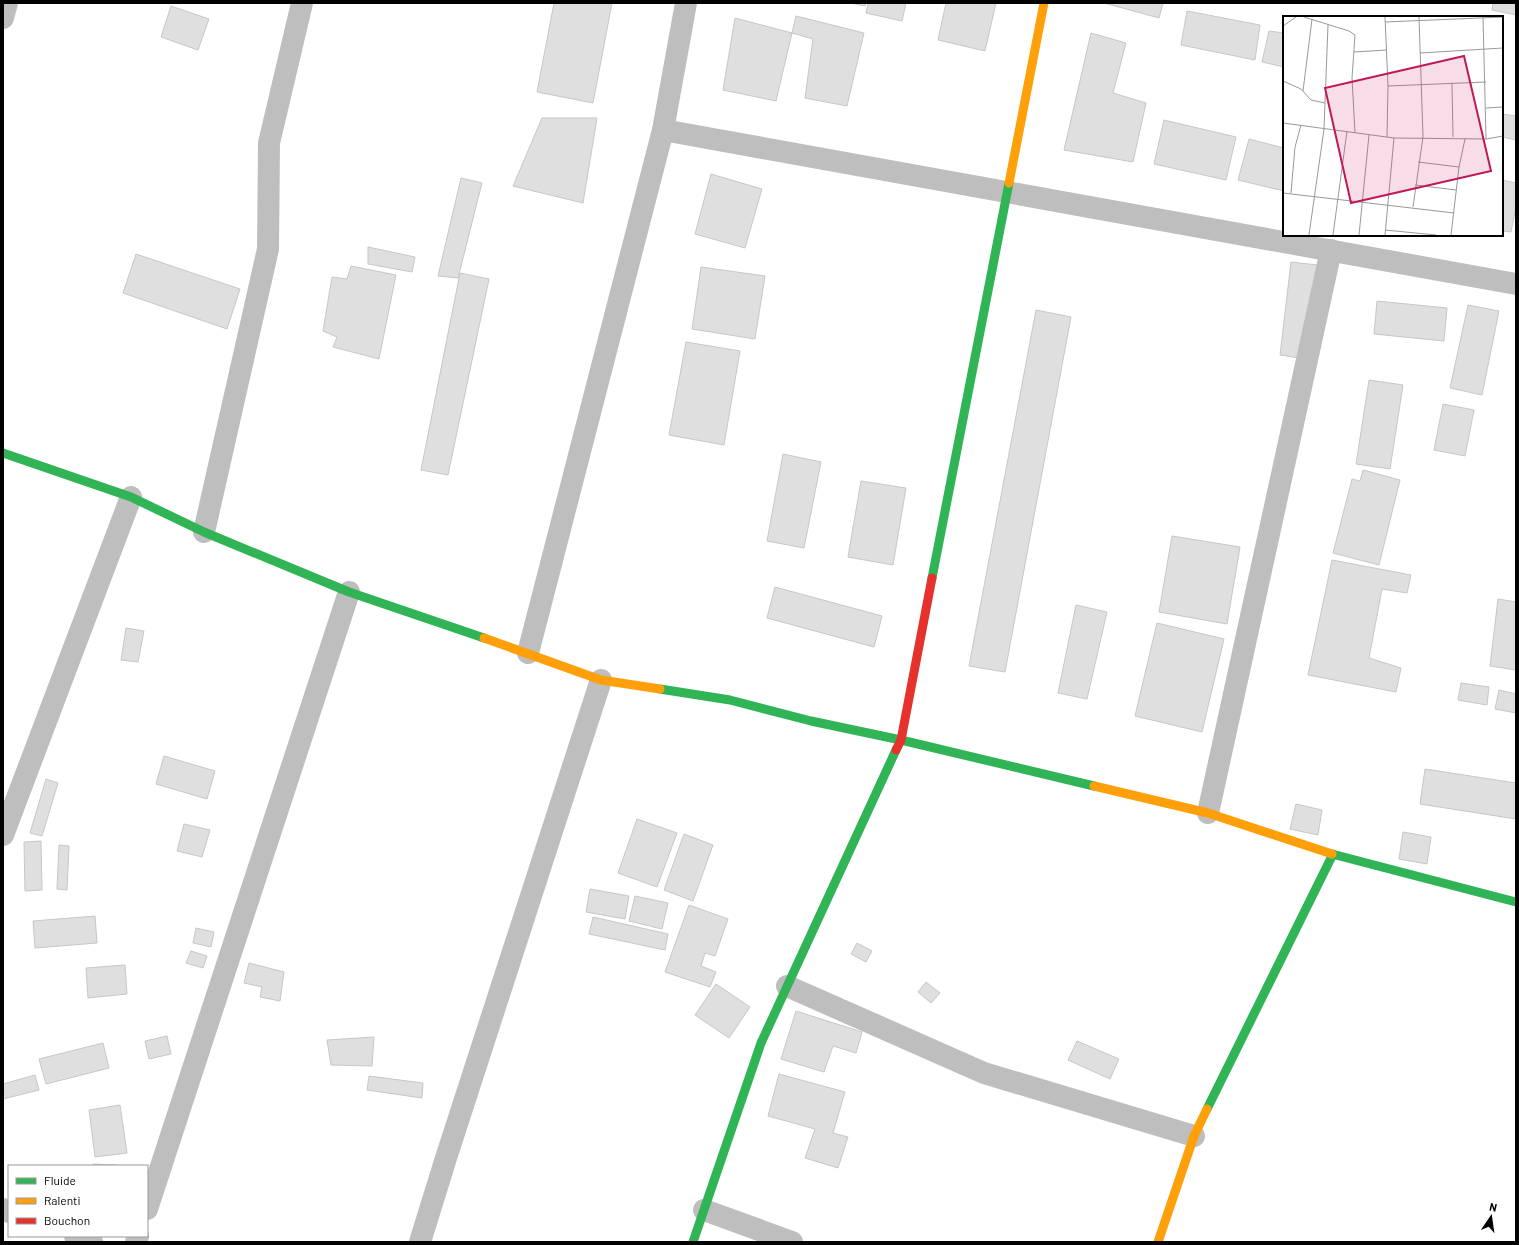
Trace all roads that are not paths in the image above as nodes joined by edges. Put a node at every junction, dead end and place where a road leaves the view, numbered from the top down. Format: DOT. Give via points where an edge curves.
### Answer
graph roads {
  1 [pos="7,3"];
  2 [pos="302,3"];
  3 [pos="686,3"];
  4 [pos="1044,3"];
  5 [pos="3,18"];
  6 [pos="663,130"];
  7 [pos="1007,192"];
  8 [pos="1331,250"];
  9 [pos="1516,284"];
  10 [pos="3,453"];
  11 [pos="131,496"];
  12 [pos="204,532"];
  13 [pos="349,592"];
  14 [pos="528,653"];
  15 [pos="601,680"];
  16 [pos="901,740"];
  17 [pos="1208,813"];
  18 [pos="3,835"];
  19 [pos="1333,854"];
  20 [pos="1516,902"];
  21 [pos="787,986"];
  22 [pos="1194,1136"];
  23 [pos="148,1206"];
  24 [pos="704,1210"];
  25 [pos="78,1237"];
  26 [pos="92,1242"];
  27 [pos="420,1242"];
  28 [pos="693,1242"];
  29 [pos="792,1242"];
  30 [pos="1158,1242"];
  1 -- 5 [label="street"];
  2 -- 12 [label="street" via="269,143 268,249"];
  3 -- 6 [label="street"];
  4 -- 7 [label="street"];
  6 -- 7 [label="street"];
  6 -- 14 [label="street"];
  7 -- 8 [label="street"];
  7 -- 16 [label="street"];
  8 -- 9 [label="street"];
  8 -- 17 [label="street"];
  10 -- 11 [label="street"];
  11 -- 12 [label="street"];
  11 -- 18 [label="street"];
  12 -- 13 [label="street"];
  13 -- 14 [label="street"];
  13 -- 23 [label="street"];
  14 -- 15 [label="street"];
  15 -- 16 [label="street" via="730,700 810,721"];
  15 -- 27 [label="street"];
  16 -- 17 [label="street"];
  16 -- 21 [label="street"];
  17 -- 19 [label="street"];
  19 -- 20 [label="street"];
  19 -- 22 [label="street"];
  21 -- 22 [label="street" via="984,1073"];
  21 -- 24 [label="street" via="761,1043"];
  22 -- 30 [label="street"];
  24 -- 28 [label="street"];
  24 -- 29 [label="street"];
  25 -- 26 [label="street"];
}
